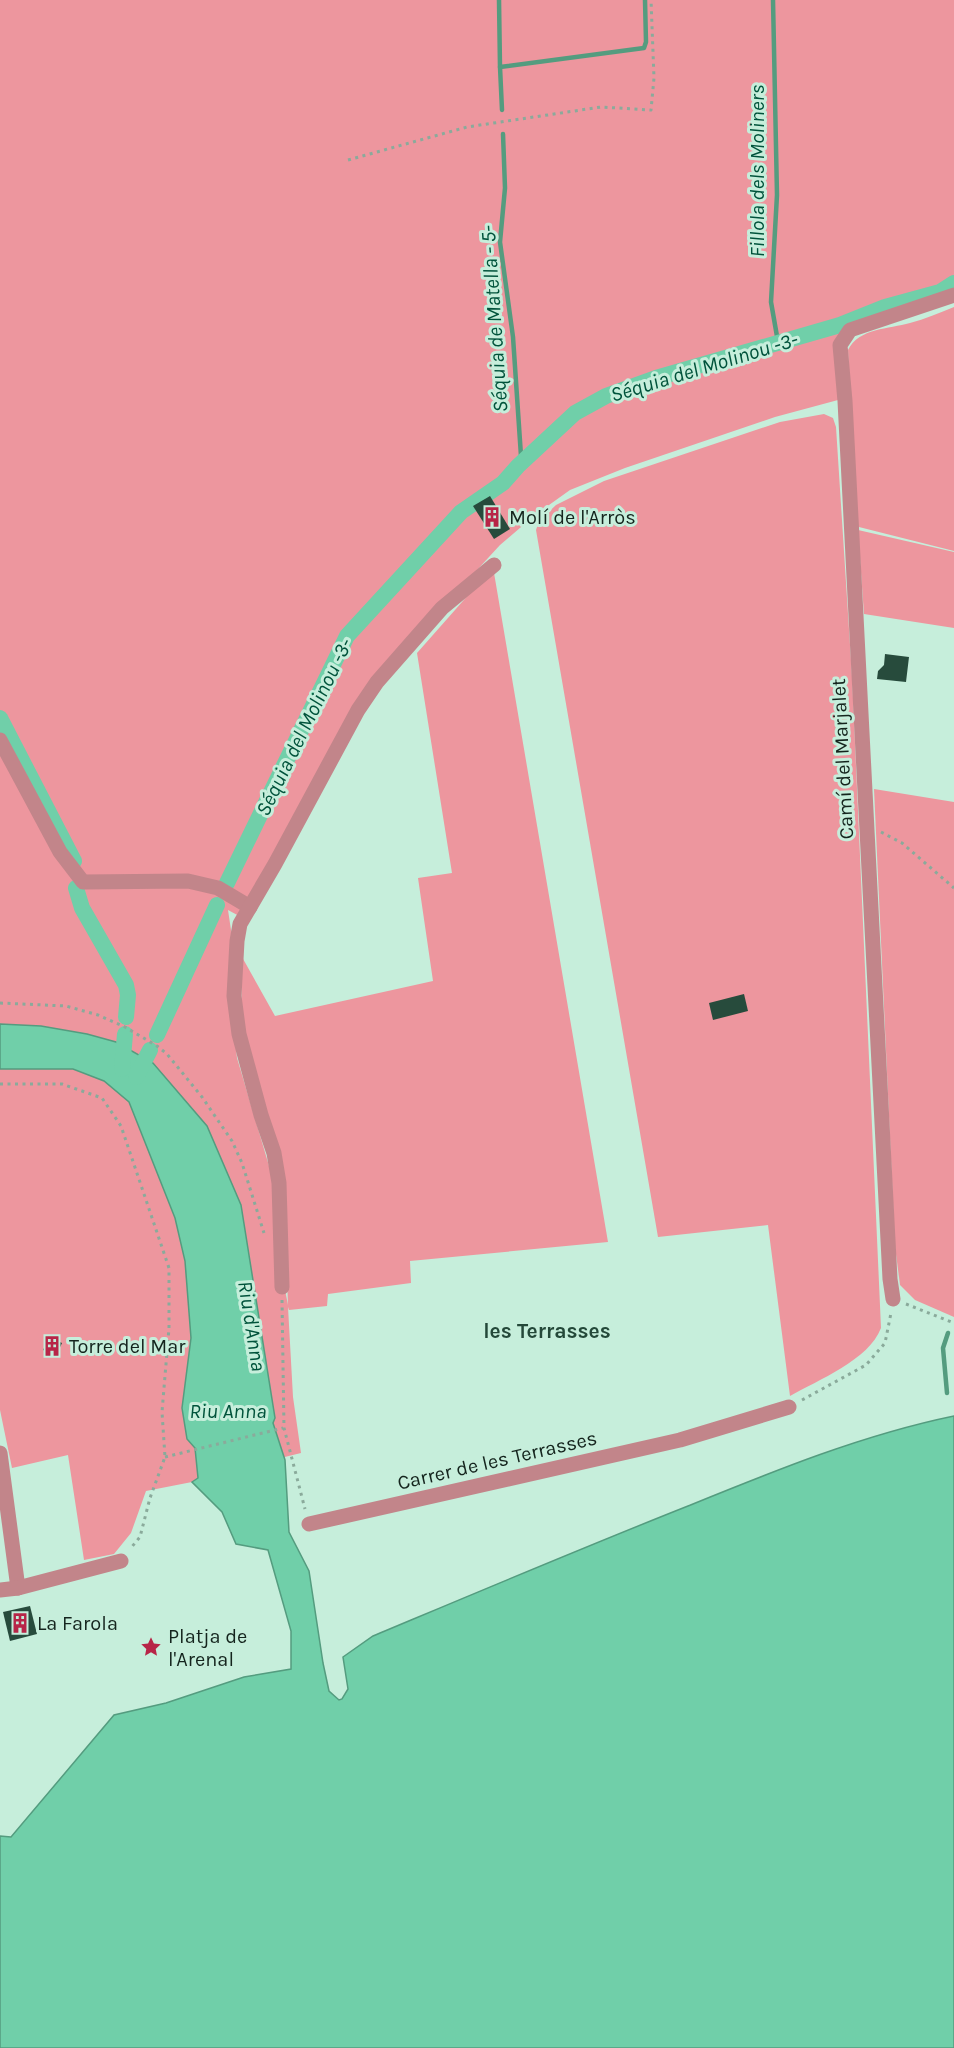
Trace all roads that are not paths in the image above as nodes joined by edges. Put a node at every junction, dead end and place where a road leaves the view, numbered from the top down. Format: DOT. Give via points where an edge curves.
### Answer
graph roads {
  1 [pos="954,295"];
  2 [pos="494,566"];
  3 [pos="0,740"];
  4 [pos="250,907"];
  5 [pos="282,1287"];
  6 [pos="893,1299"];
  7 [pos="789,1407"];
  8 [pos="0,1453"];
  9 [pos="309,1524"];
  10 [pos="121,1561"];
  11 [pos="18,1587"];
  12 [pos="0,1590"];
  1 -- 6 [label="street, Camí del Marjalet" via="850,330 840,345"];
  2 -- 4 [label="street" via="442,608 377,682"];
  3 -- 4 [label="street" via="60,852 83,882 188,881 218,888"];
  4 -- 5 [label="street" via="240,924 234,996 239,1034 274,1153 279,1184"];
  7 -- 9 [label="street, Carrer de les Terrasses" via="680,1440"];
  8 -- 11 [label="street"];
  10 -- 11 [label="street"];
  11 -- 12 [label="street"];
}
